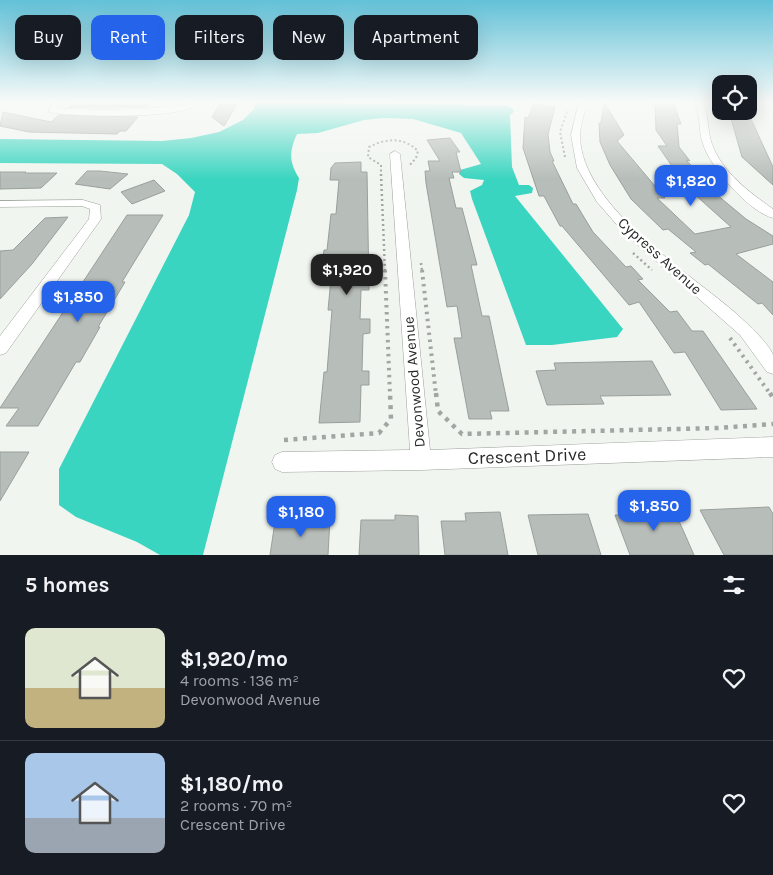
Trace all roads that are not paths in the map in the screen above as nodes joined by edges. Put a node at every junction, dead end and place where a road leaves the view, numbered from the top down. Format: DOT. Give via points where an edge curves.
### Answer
graph roads {
  1 [pos="574,128"];
  2 [pos="706,128"];
  3 [pos="395,154"];
  4 [pos="0,204"];
  5 [pos="773,214"];
  6 [pos="0,348"];
  7 [pos="773,368"];
  8 [pos="773,447"];
  9 [pos="421,460"];
  10 [pos="282,462"];
  1 -- 7 [label="street, Cypress Avenue" via="577,155 591,185 628,230 745,331"];
  2 -- 5 [label="street" via="707,141 724,172"];
  3 -- 9 [label="street, Devonwood Avenue"];
  4 -- 6 [label="street" via="83,203 96,207 95,218"];
  8 -- 9 [label="street, Crescent Drive"];
  9 -- 10 [label="street, Crescent Drive"];
}
